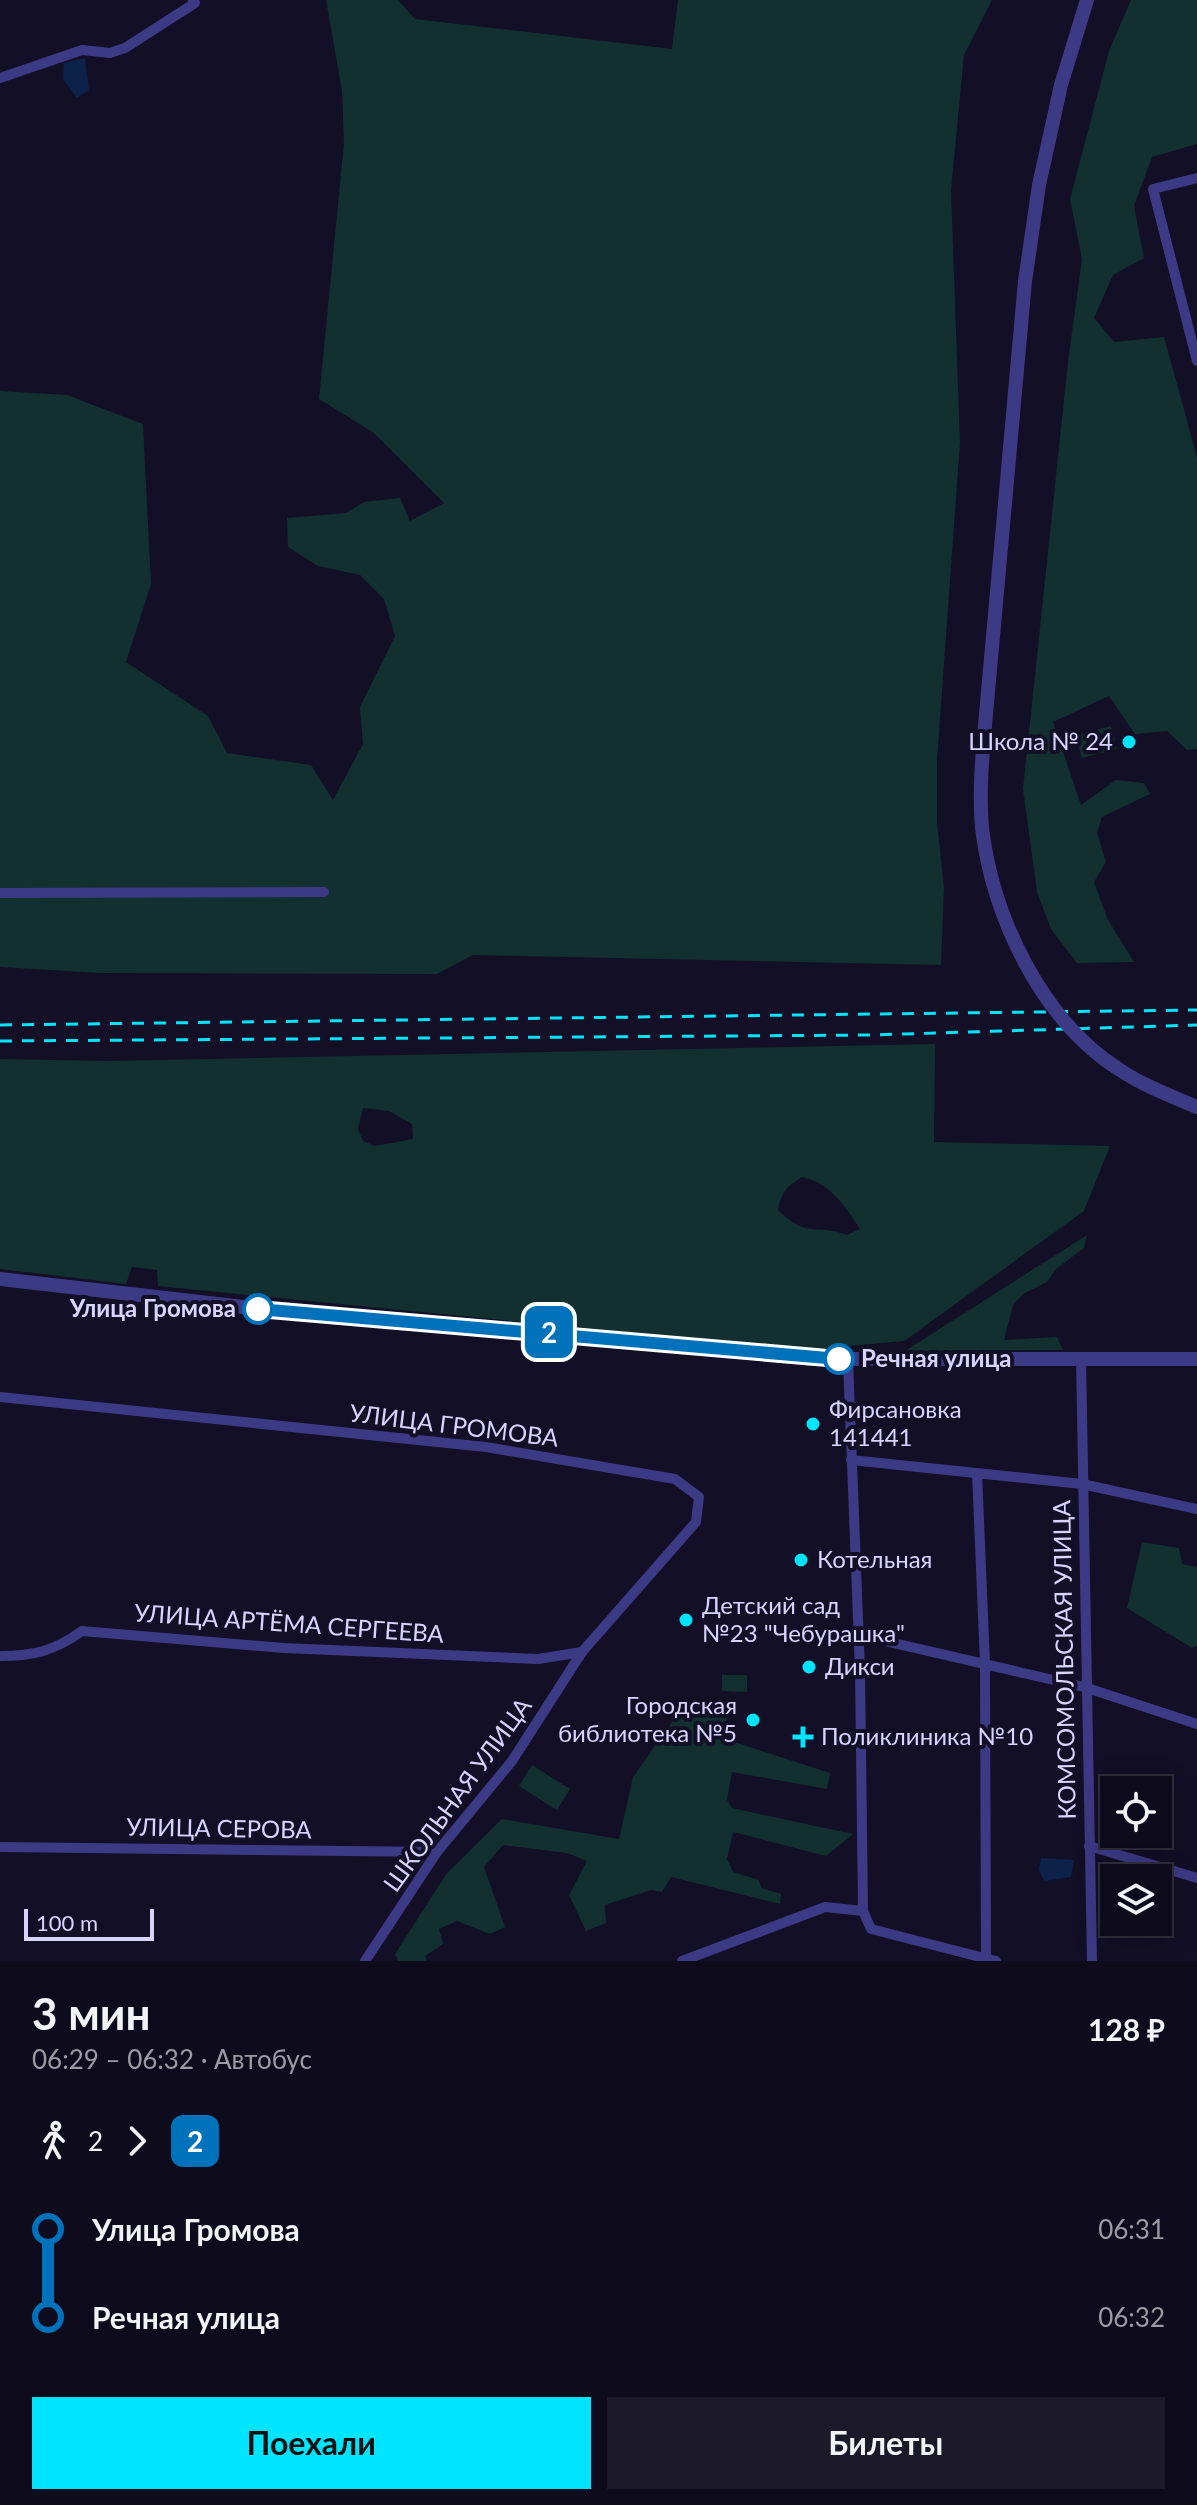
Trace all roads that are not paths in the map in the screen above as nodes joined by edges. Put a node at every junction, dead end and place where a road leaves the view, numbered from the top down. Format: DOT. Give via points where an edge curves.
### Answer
graph roads {
  1 [pos="193,0"];
  2 [pos="1087,0"];
  3 [pos="0,78"];
  4 [pos="1197,178"];
  5 [pos="1197,361"];
  6 [pos="324,892"];
  7 [pos="0,893"];
  8 [pos="1197,1107"];
  9 [pos="0,1279"];
  10 [pos="1081,1358"];
  11 [pos="1197,1359"];
  12 [pos="848,1360"];
  13 [pos="0,1397"];
  14 [pos="851,1460"];
  15 [pos="977,1473"];
  16 [pos="1082,1484"];
  17 [pos="1197,1509"];
  18 [pos="859,1635"];
  19 [pos="582,1652"];
  20 [pos="0,1656"];
  21 [pos="985,1664"];
  22 [pos="1084,1687"];
  23 [pos="1197,1724"];
  24 [pos="1089,1846"];
  25 [pos="0,1847"];
  26 [pos="437,1852"];
  27 [pos="1197,1878"];
  28 [pos="863,1911"];
  29 [pos="991,1960"];
  30 [pos="365,1961"];
  31 [pos="682,1961"];
  32 [pos="1092,1961"];
  1 -- 3 [label="street" via="125,48 110,53 82,50"];
  2 -- 8 [label="street, bridge" via="1061,85 1027,267 981,785 989,869 1027,964 1085,1044 1119,1070"];
  4 -- 5 [label="street" via="1153,189"];
  6 -- 7 [label="street"];
  9 -- 12 [label="street" via="252,1308"];
  10 -- 11 [label="street"];
  10 -- 12 [label="street"];
  10 -- 16 [label="street, КОМСОМОЛЬСКАЯ УЛИЦА"];
  12 -- 14 [label="street"];
  13 -- 19 [label="street, УЛИЦА ГРОМОВА" via="486,1447 675,1479 699,1497 696,1522"];
  14 -- 15 [label="street"];
  14 -- 18 [label="street"];
  15 -- 16 [label="street"];
  15 -- 21 [label="street"];
  16 -- 17 [label="street"];
  16 -- 22 [label="street, КОМСОМОЛЬСКАЯ УЛИЦА"];
  18 -- 21 [label="street"];
  18 -- 28 [label="street"];
  19 -- 20 [label="street, УЛИЦА АРТЁМА СЕРГЕЕВА" via="538,1659 284,1648 82,1631 37,1656"];
  19 -- 26 [label="street, ШКОЛЬНАЯ УЛИЦА" via="512,1761"];
  21 -- 22 [label="street"];
  21 -- 29 [label="street"];
  22 -- 23 [label="street"];
  22 -- 24 [label="street, КОМСОМОЛЬСКАЯ УЛИЦА"];
  24 -- 27 [label="street"];
  24 -- 32 [label="street, КОМСОМОЛЬСКАЯ УЛИЦА"];
  25 -- 26 [label="street, УЛИЦА СЕРОВА"];
  26 -- 30 [label="street, ШКОЛЬНАЯ УЛИЦА"];
  28 -- 29 [label="street" via="871,1929"];
  28 -- 31 [label="street" via="825,1907"];
}
